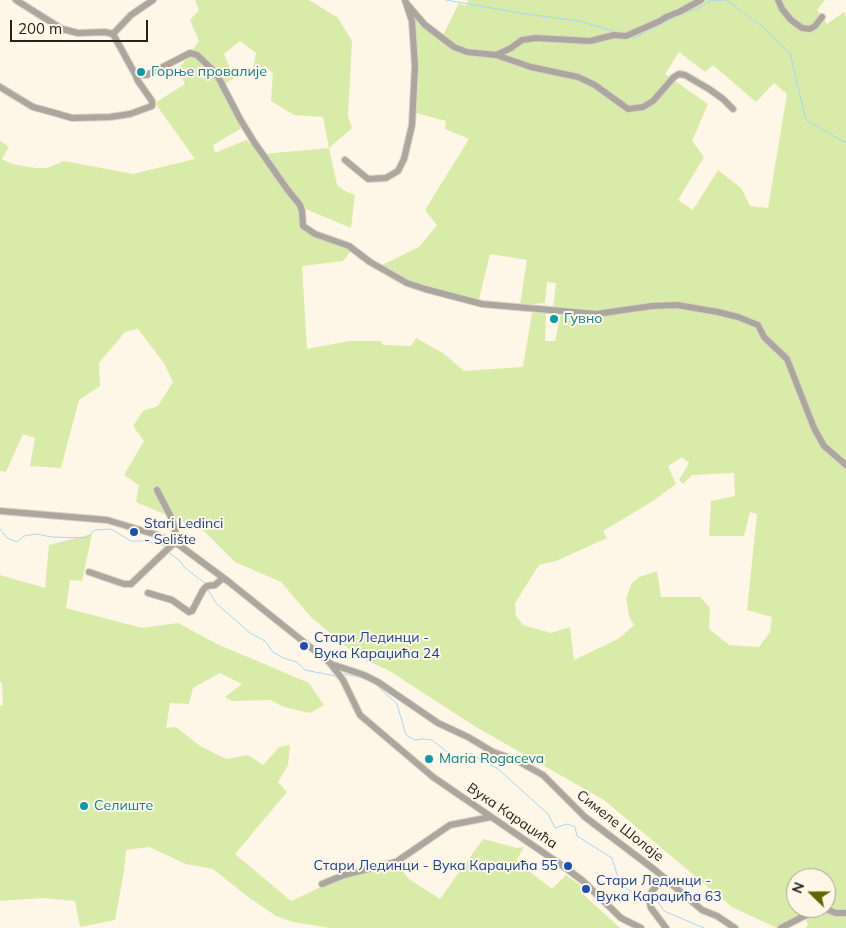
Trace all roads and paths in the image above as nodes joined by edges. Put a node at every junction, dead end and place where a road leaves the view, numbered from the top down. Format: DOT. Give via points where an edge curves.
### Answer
graph roads {
  1 [pos="16,0"];
  2 [pos="153,0"];
  3 [pos="701,0"];
  4 [pos="778,0"];
  5 [pos="406,2"];
  6 [pos="822,17"];
  7 [pos="113,34"];
  8 [pos="496,55"];
  9 [pos="135,74"];
  10 [pos="0,87"];
  11 [pos="733,109"];
  12 [pos="345,160"];
  13 [pos="846,465"];
  14 [pos="157,490"];
  15 [pos="0,511"];
  16 [pos="177,544"];
  17 [pos="89,572"];
  18 [pos="223,578"];
  19 [pos="148,593"];
  20 [pos="330,663"];
  21 [pos="491,817"];
  22 [pos="665,878"];
  23 [pos="322,884"];
  24 [pos="846,913"];
  25 [pos="641,928"];
  26 [pos="666,928"];
  27 [pos="736,928"];
  28 [pos="781,928"];
  1 -- 7 [label="street" via="62,29"];
  2 -- 7 [label="street" via="131,15"];
  3 -- 8 [label="street" via="626,36 581,41 560,38 522,40"];
  4 -- 6 [label="street" via="791,20 802,28 810,29"];
  5 -- 8 [label="street" via="425,25 454,47"];
  5 -- 12 [label="street" via="412,20 415,66 412,125 404,159 398,171 386,178 368,179"];
  7 -- 9 [label="street"];
  8 -- 11 [label="street" via="531,67 578,77 628,109 643,107 653,101 674,77 685,74"];
  9 -- 10 [label="street" via="152,106 110,117 72,118 55,114 33,107"];
  9 -- 13 [label="street" via="147,75 190,53 197,56 216,73 249,134 300,205 303,226 315,234 349,246 394,276 424,289 482,304 596,314 677,306 718,312 758,325 764,337 787,359 824,446"];
  14 -- 16 [label="street" via="172,519"];
  15 -- 16 [label="street, Вука Караџића" via="107,520"];
  16 -- 17 [label="street" via="131,584"];
  16 -- 18 [label="street, Вука Караџића"];
  18 -- 19 [label="street" via="202,590 189,612 172,600"];
  18 -- 20 [label="street, Вука Караџића"];
  20 -- 21 [label="street, Вука Караџића" via="343,680 360,716 433,777"];
  20 -- 22 [label="street, Симеле Шолаје" via="378,682 438,723 543,775 585,817"];
  21 -- 23 [label="street" via="450,825 396,862"];
  21 -- 25 [label="street, Вука Караџића" via="584,881 621,918"];
  22 -- 26 [label="street" via="650,897 651,908"];
  22 -- 27 [label="street, Симеле Шолаје" via="702,910"];
  24 -- 28 [label="street" via="823,908"];
}
